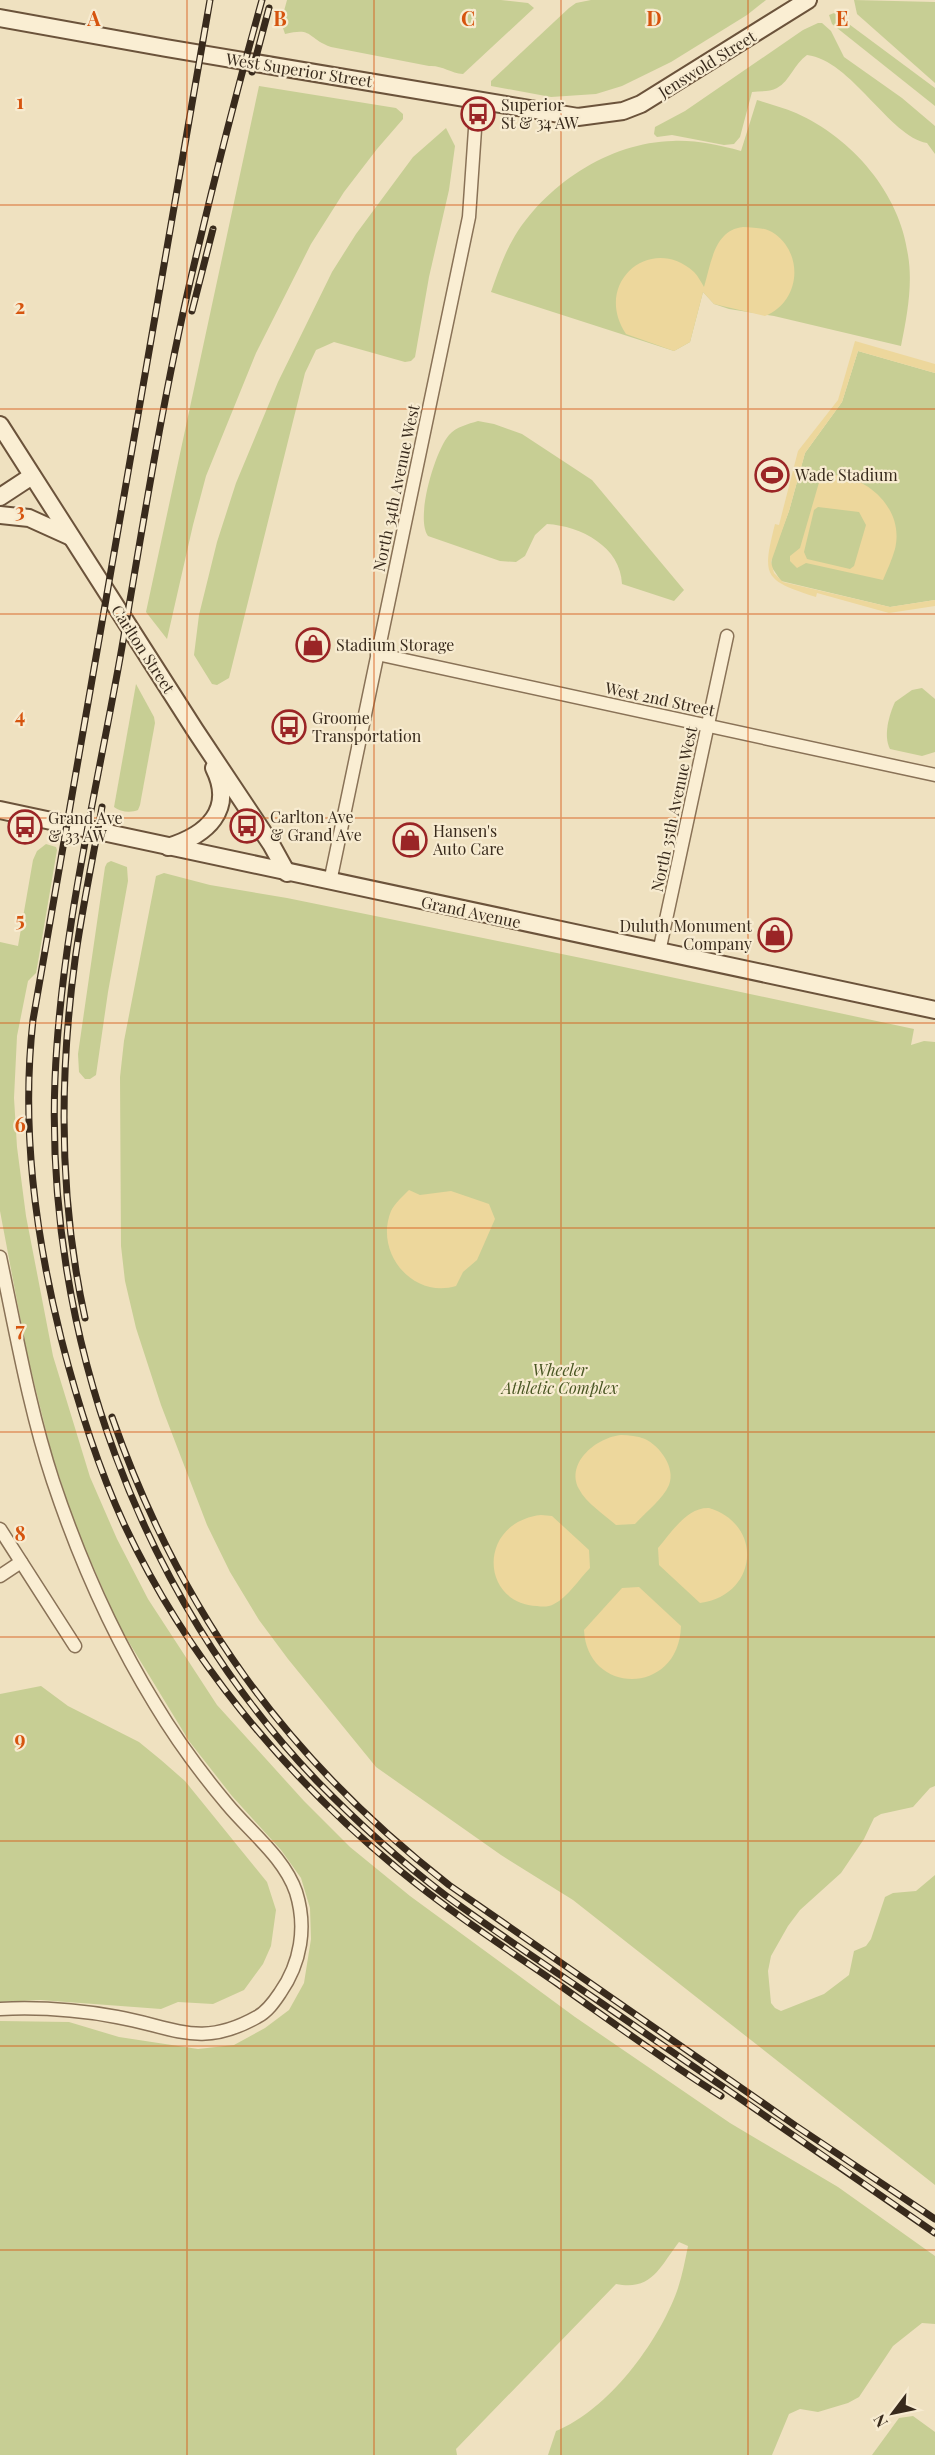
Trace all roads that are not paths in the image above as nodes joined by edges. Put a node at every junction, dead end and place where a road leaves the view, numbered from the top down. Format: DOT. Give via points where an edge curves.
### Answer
graph roads {
  1 [pos="808,0"];
  2 [pos="0,18"];
  3 [pos="477,100"];
  4 [pos="600,116"];
  5 [pos="0,424"];
  6 [pos="32,476"];
  7 [pos="0,497"];
  8 [pos="0,515"];
  9 [pos="71,537"];
  10 [pos="727,636"];
  11 [pos="377,654"];
  12 [pos="709,726"];
  13 [pos="195,730"];
  14 [pos="935,775"];
  15 [pos="4,811"];
  16 [pos="168,847"];
  17 [pos="287,873"];
  18 [pos="330,882"];
  19 [pos="659,952"];
  20 [pos="935,1010"];
  21 [pos="0,1257"];
  22 [pos="0,1529"];
  23 [pos="21,1562"];
  24 [pos="0,1576"];
  25 [pos="75,1646"];
  26 [pos="0,2009"];
  1 -- 4 [label="street, Jenswold Street" via="641,104"];
  2 -- 3 [label="street, West Superior Street"];
  3 -- 4 [label="street, West Superior Street" via="578,117"];
  3 -- 11 [label="street, North 34th Avenue West" via="470,217"];
  5 -- 6 [label="street, Carlton Street"];
  6 -- 7 [label="street"];
  6 -- 9 [label="street, Carlton Street"];
  8 -- 9 [label="street" via="29,518"];
  9 -- 13 [label="street, Carlton Street"];
  10 -- 12 [label="street, North 35th Avenue West"];
  11 -- 12 [label="street, West 2nd Street"];
  11 -- 18 [label="street, North 34th Avenue West"];
  12 -- 14 [label="street, West 2nd Street"];
  12 -- 19 [label="street, North 35th Avenue West"];
  13 -- 16 [label="street" via="219,779 218,810 213,822 202,832"];
  13 -- 17 [label="street, Carlton Street"];
  15 -- 16 [label="street, Grand Avenue"];
  16 -- 17 [label="street, Grand Avenue"];
  17 -- 18 [label="street, Grand Avenue"];
  18 -- 19 [label="street, Grand Avenue"];
  19 -- 20 [label="street, Grand Avenue"];
  21 -- 26 [label="street" via="52,1480 109,1621 128,1660 197,1765 282,1865 296,1892 301,1923 298,1955 283,1988 261,2015 227,2030 189,2035 92,2013"];
  22 -- 23 [label="street"];
  23 -- 24 [label="street"];
  23 -- 25 [label="street"];
}
